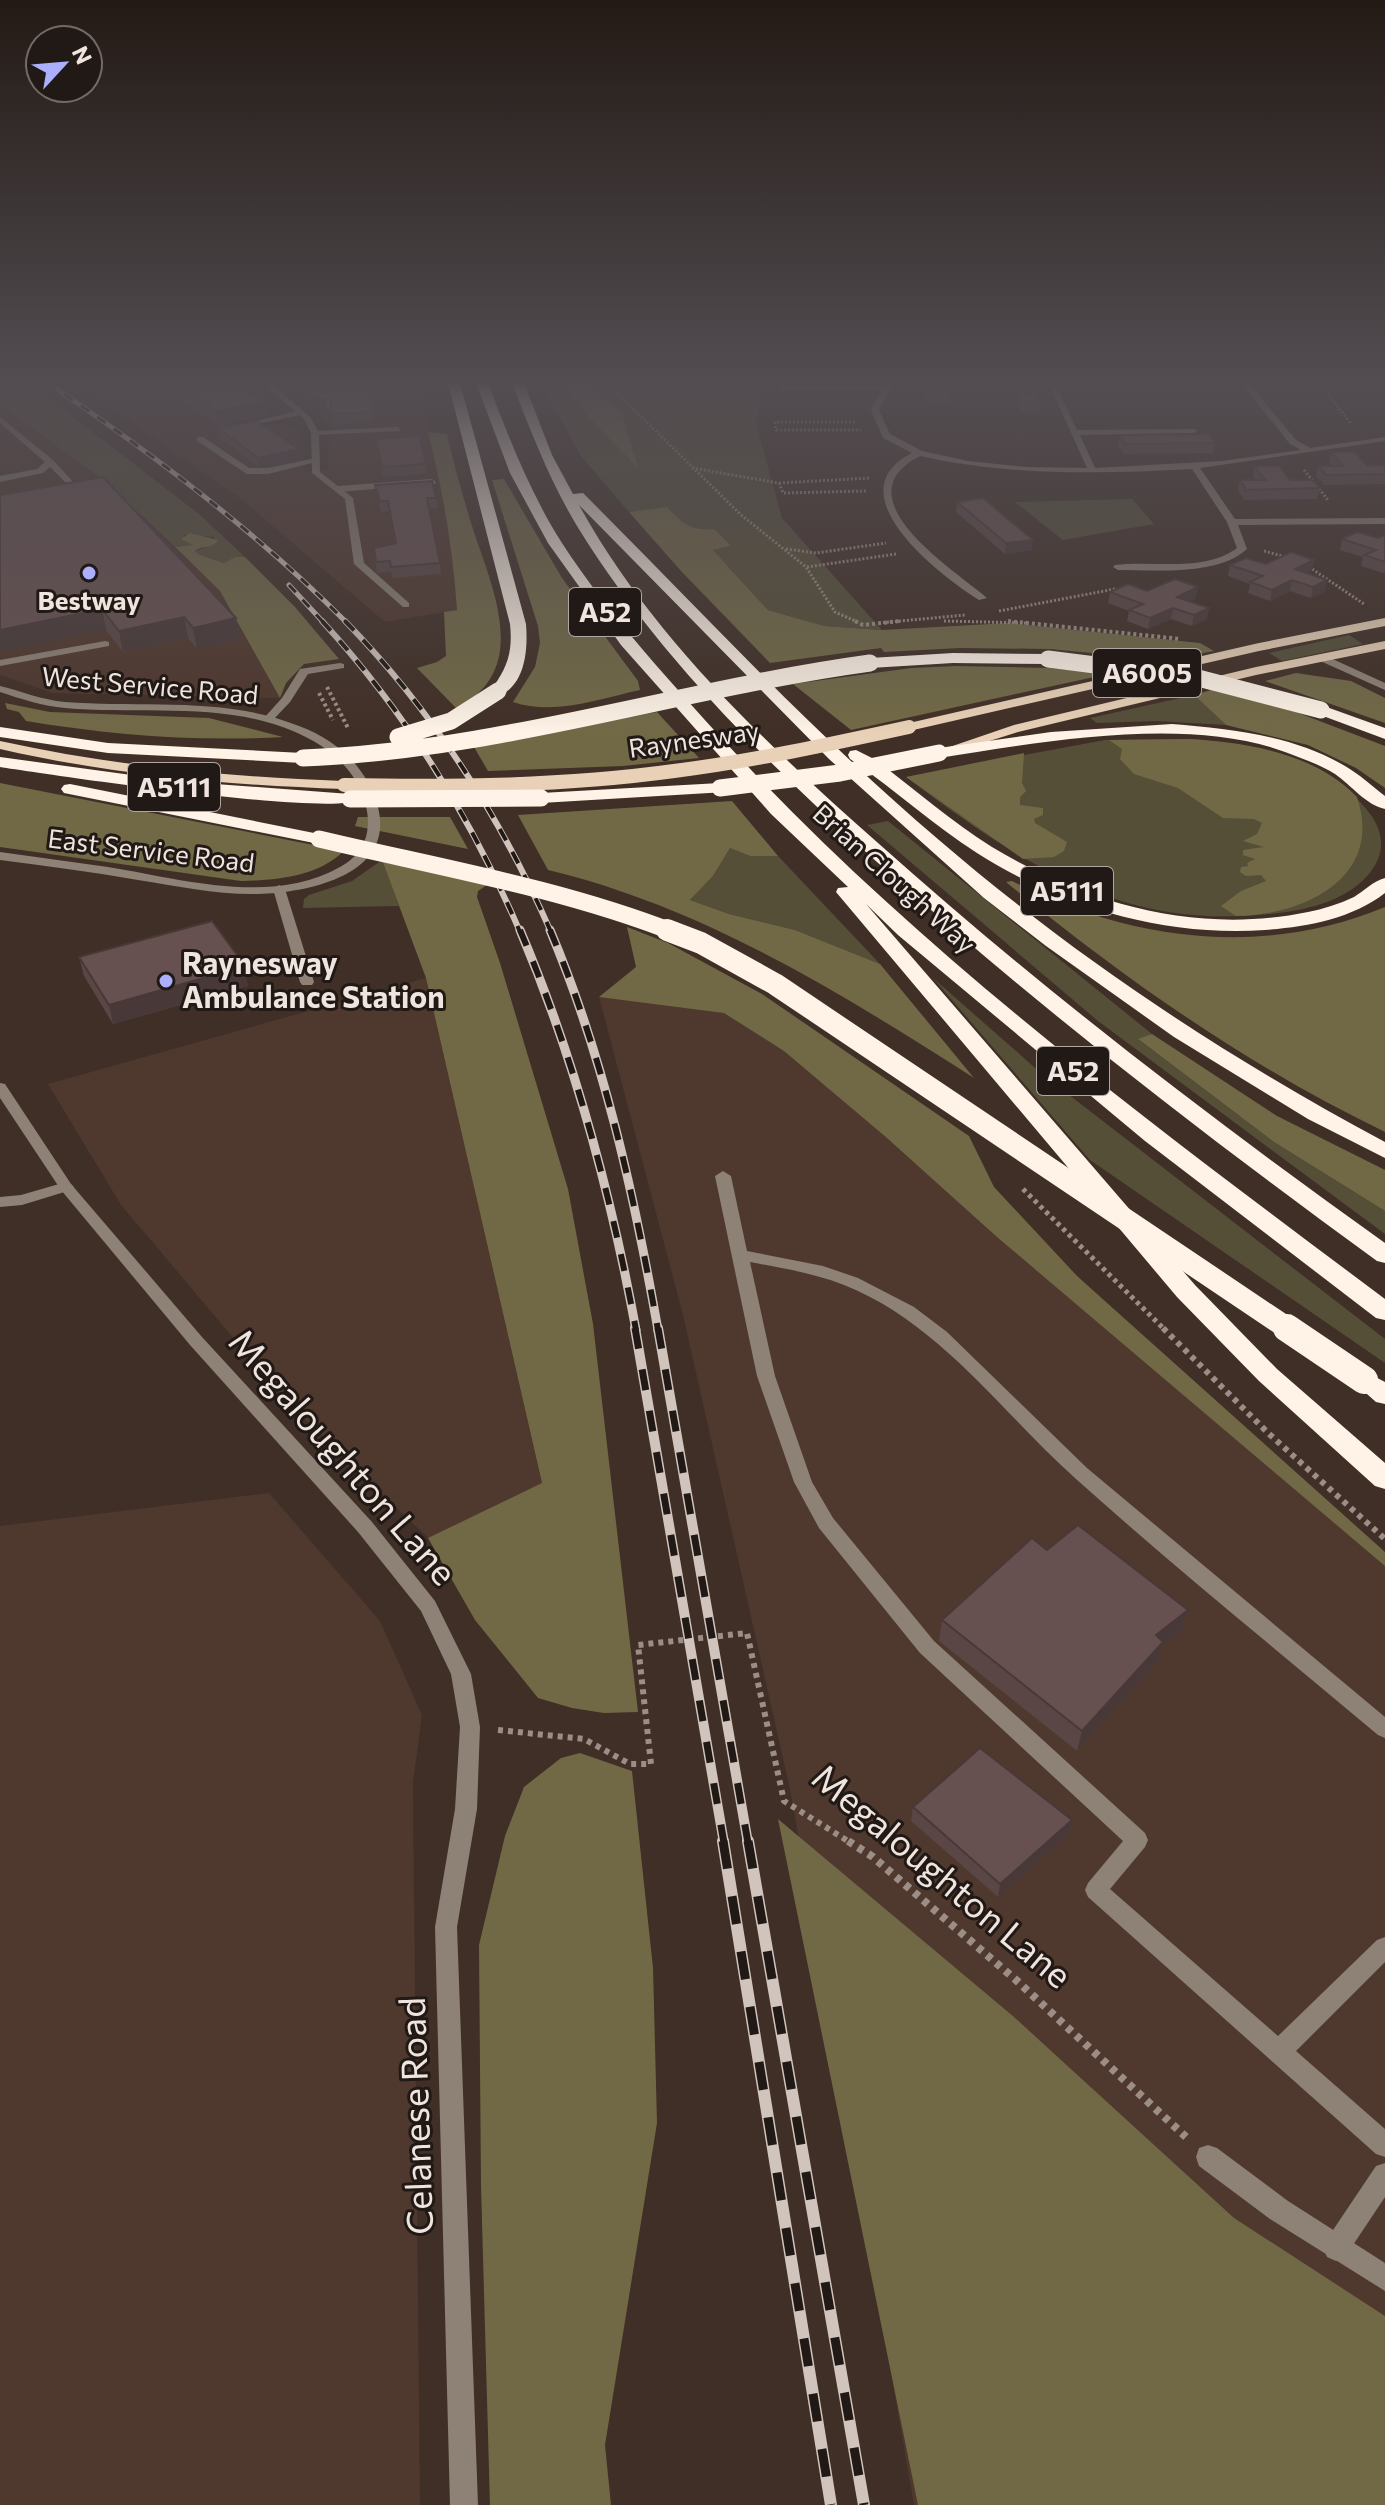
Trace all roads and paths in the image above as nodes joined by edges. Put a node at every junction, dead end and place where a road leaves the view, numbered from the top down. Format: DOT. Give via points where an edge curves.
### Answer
graph roads {
  1 [pos="350,500"];
  2 [pos="483,500"];
  3 [pos="531,500"];
  4 [pos="570,500"];
  5 [pos="581,500"];
  6 [pos="725,500"];
  7 [pos="889,500"];
  8 [pos="1217,500"];
  9 [pos="1327,500"];
  10 [pos="1344,521"];
  11 [pos="1385,521"];
  12 [pos="1232,522"];
  13 [pos="911,539"];
  14 [pos="1243,545"];
  15 [pos="784,548"];
  16 [pos="921,550"];
  17 [pos="806,567"];
  18 [pos="1118,567"];
  19 [pos="1126,587"];
  20 [pos="982,598"];
  21 [pos="406,605"];
  22 [pos="1366,605"];
  23 [pos="997,611"];
  24 [pos="967,615"];
  25 [pos="923,621"];
  26 [pos="1385,622"];
  27 [pos="1112,631"];
  28 [pos="105,644"];
  29 [pos="1385,645"];
  30 [pos="1322,658"];
  31 [pos="0,663"];
  32 [pos="340,666"];
  33 [pos="322,676"];
  34 [pos="1385,687"];
  35 [pos="0,689"];
  36 [pos="319,691"];
  37 [pos="790,712"];
  38 [pos="269,718"];
  39 [pos="0,732"];
  40 [pos="350,733"];
  41 [pos="308,734"];
  42 [pos="1385,734"];
  43 [pos="0,745"];
  44 [pos="939,753"];
  45 [pos="296,755"];
  46 [pos="0,762"];
  47 [pos="0,772"];
  48 [pos="353,791"];
  49 [pos="1385,804"];
  50 [pos="777,810"];
  51 [pos="0,856"];
  52 [pos="1385,884"];
  53 [pos="279,889"];
  54 [pos="307,982"];
  55 [pos="0,1087"];
  56 [pos="1385,1151"];
  57 [pos="723,1176"];
  58 [pos="1013,1179"];
  59 [pos="66,1187"];
  60 [pos="0,1202"];
  61 [pos="741,1255"];
  62 [pos="1385,1255"];
  63 [pos="1385,1312"];
  64 [pos="1374,1387"];
  65 [pos="1385,1479"];
  66 [pos="1385,1539"];
  67 [pos="470,1727"];
  68 [pos="1385,1729"];
  69 [pos="1385,1947"];
  70 [pos="1279,2051"];
  71 [pos="1385,2145"];
  72 [pos="1208,2157"];
  73 [pos="1385,2175"];
  74 [pos="1336,2248"];
  75 [pos="1385,2278"];
  76 [pos="464,2505"];
  1 -- 21 [label="street" via="359,564"];
  2 -- 45 [label="highway, bridge" via="518,624 518,660 512,675 469,713 437,728"];
  3 -- 50 [label="highway, Brian Clough Way / A52" via="626,642"];
  4 -- 62 [label="highway, Brian Clough Way / A52" via="680,656 850,828 1110,1051"];
  5 -- 37 [label="highway"];
  6 -- 15 [label="path"];
  7 -- 13 [label="street"];
  8 -- 12 [label="street"];
  9 -- 10 [label="path"];
  10 -- 11 [label="street"];
  10 -- 12 [label="street"];
  12 -- 14 [label="street"];
  13 -- 15 [label="path" via="816,553"];
  13 -- 16 [label="street"];
  14 -- 18 [label="street" via="1239,554 1222,560"];
  14 -- 22 [label="path" via="1301,562"];
  15 -- 17 [label="path"];
  16 -- 17 [label="path"];
  16 -- 20 [label="street"];
  17 -- 25 [label="path" via="835,612 863,625"];
  19 -- 23 [label="path"];
  24 -- 25 [label="path"];
  25 -- 27 [label="path" via="1004,621"];
  26 -- 48 [label="main road, Raynesway / A6005, bridge" via="717,766 607,778"];
  28 -- 31 [label="street"];
  29 -- 30 [label="main road, Raynesway / A6005"];
  30 -- 34 [label="street"];
  30 -- 44 [label="main road, Raynesway / A6005" via="1014,729"];
  32 -- 38 [label="street" via="304,671"];
  33 -- 40 [label="path"];
  35 -- 38 [label="street, West Service Road" via="65,705 211,708"];
  36 -- 41 [label="path" via="338,730"];
  37 -- 52 [label="highway, A5111" via="990,853 1117,909 1177,922 1268,924 1357,904"];
  37 -- 56 [label="highway" via="917,830 1082,964 1221,1059"];
  38 -- 41 [label="street, West Service Road"];
  39 -- 45 [label="highway, A5111" via="108,748"];
  41 -- 48 [label="street, West Service Road" via="340,752 354,767"];
  42 -- 45 [label="highway, A5111, bridge" via="1321,710 1198,678 1048,659 953,658 772,677 458,742 362,754"];
  43 -- 48 [label="main road, Raynesway / A6005" via="181,777"];
  44 -- 48 [label="highway, Raynesway / A5111, bridge" via="840,773 668,793 530,799"];
  44 -- 49 [label="highway, A5111" via="1114,731 1211,732 1304,753 1350,776"];
  46 -- 48 [label="highway, Raynesway / A5111" via="236,794"];
  47 -- 64 [label="highway, bridge" via="319,839 588,905 701,943 775,984"];
  48 -- 53 [label="street, East Service Road" via="374,831 369,848 329,875"];
  50 -- 63 [label="highway, Brian Clough Way / A52" via="905,931 1073,1072"];
  50 -- 65 [label="highway" via="1186,1291 1268,1375"];
  51 -- 53 [label="street, East Service Road" via="210,887"];
  53 -- 54 [label="street"];
  55 -- 59 [label="street, Megaloughton Lane"];
  57 -- 61 [label="street"];
  58 -- 66 [label="path" via="1267,1432"];
  59 -- 60 [label="street"];
  59 -- 67 [label="street, Megaloughton Lane" via="428,1606 461,1674"];
  61 -- 68 [label="street" via="817,1270 908,1311 941,1336 1081,1473"];
  61 -- 70 [label="street" via="766,1376 803,1482 826,1523 927,1647 1137,1840 1096,1890"];
  67 -- 72 [label="path, Megaloughton Lane" via="584,1739 630,1764 651,1764 638,1645 747,1633 784,1801 873,1857"];
  67 -- 76 [label="street, Celanese Road" via="466,1809 446,1927"];
  69 -- 70 [label="street"];
  70 -- 71 [label="street"];
  72 -- 74 [label="street"];
  73 -- 74 [label="street"];
  74 -- 75 [label="street"];
}
